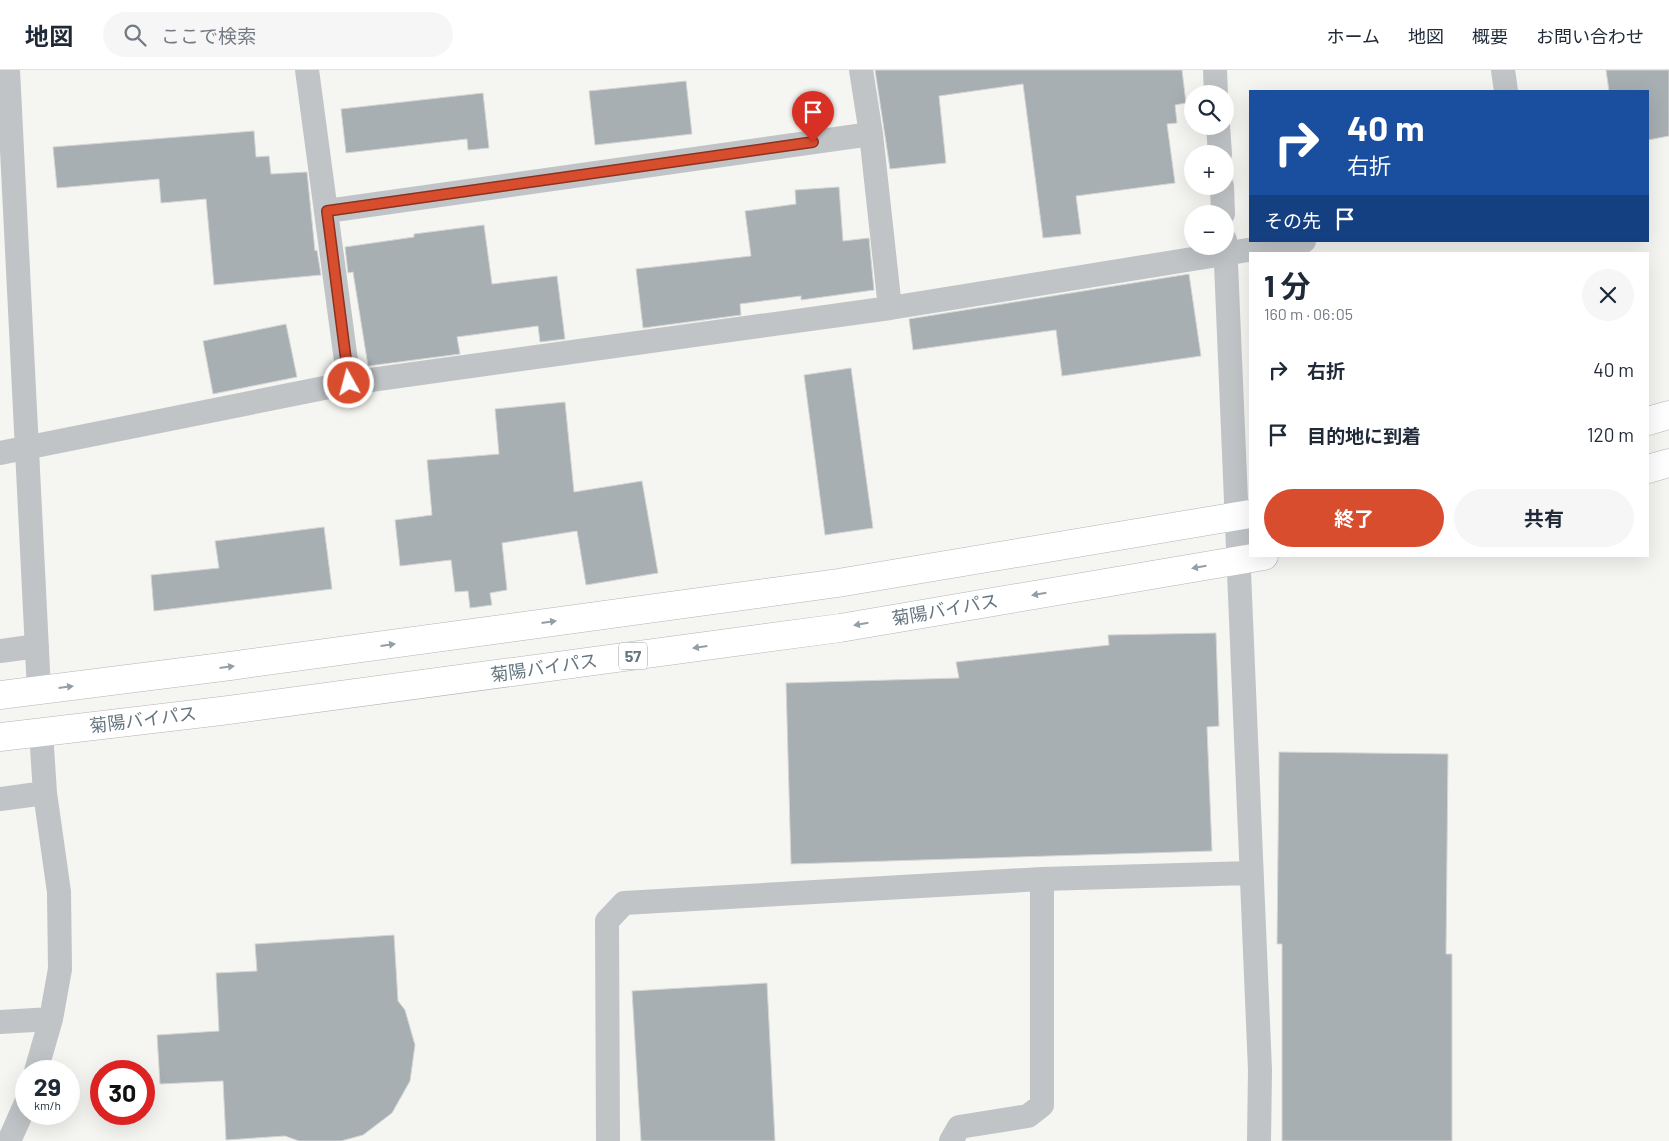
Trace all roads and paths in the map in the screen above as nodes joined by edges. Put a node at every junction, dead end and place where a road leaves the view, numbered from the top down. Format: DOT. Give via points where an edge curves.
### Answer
graph roads {
  1 [pos="8,70"];
  2 [pos="307,70"];
  3 [pos="861,70"];
  4 [pos="1215,70"];
  5 [pos="1503,70"];
  6 [pos="1216,85"];
  7 [pos="1506,90"];
  8 [pos="871,134"];
  9 [pos="327,211"];
  10 [pos="1288,242"];
  11 [pos="1234,245"];
  12 [pos="1184,254"];
  13 [pos="1226,255"];
  14 [pos="890,308"];
  15 [pos="349,383"];
  16 [pos="1669,415"];
  17 [pos="1649,421"];
  18 [pos="27,448"];
  19 [pos="0,452"];
  20 [pos="1669,463"];
  21 [pos="1649,469"];
  22 [pos="1244,516"];
  23 [pos="1249,542"];
  24 [pos="1252,558"];
  25 [pos="37,646"];
  26 [pos="0,651"];
  27 [pos="39,690"];
  28 [pos="0,695"];
  29 [pos="41,732"];
  30 [pos="0,737"];
  31 [pos="45,793"];
  32 [pos="0,799"];
  33 [pos="1250,873"];
  34 [pos="1042,879"];
  35 [pos="51,1020"];
  36 [pos="0,1022"];
  37 [pos="39,1060"];
  38 [pos="16,1125"];
  39 [pos="9,1141"];
  40 [pos="608,1141"];
  41 [pos="951,1141"];
  42 [pos="1260,1141"];
  1 -- 18 [label="street"];
  2 -- 9 [label="street"];
  3 -- 8 [label="street"];
  4 -- 6 [label="street"];
  5 -- 7 [label="street"];
  8 -- 9 [label="street"];
  8 -- 14 [label="street"];
  9 -- 15 [label="street"];
  10 -- 11 [label="street"];
  12 -- 14 [label="street"];
  13 -- 22 [label="street"];
  14 -- 15 [label="street"];
  15 -- 18 [label="street"];
  16 -- 17 [label="highway"];
  18 -- 19 [label="street"];
  18 -- 25 [label="street"];
  20 -- 21 [label="highway"];
  22 -- 23 [label="street"];
  27 -- 22 [label="highway, one-way" via="838,583"];
  24 -- 29 [label="highway, 菊陽バイパス / 57, one-way" via="840,628 222,711"];
  24 -- 33 [label="street"];
  25 -- 26 [label="street"];
  25 -- 27 [label="street"];
  27 -- 28 [label="highway"];
  29 -- 30 [label="highway, 菊陽バイパス / 57"];
  29 -- 31 [label="street"];
  31 -- 32 [label="street"];
  31 -- 35 [label="street" via="59,892 60,969"];
  33 -- 34 [label="street"];
  33 -- 42 [label="street" via="1260,1070"];
  34 -- 40 [label="street" via="624,903 608,921"];
  34 -- 41 [label="street" via="1042,1105 1028,1116 959,1127"];
  35 -- 36 [label="street"];
  35 -- 37 [label="street"];
  38 -- 39 [label="street"];
}
